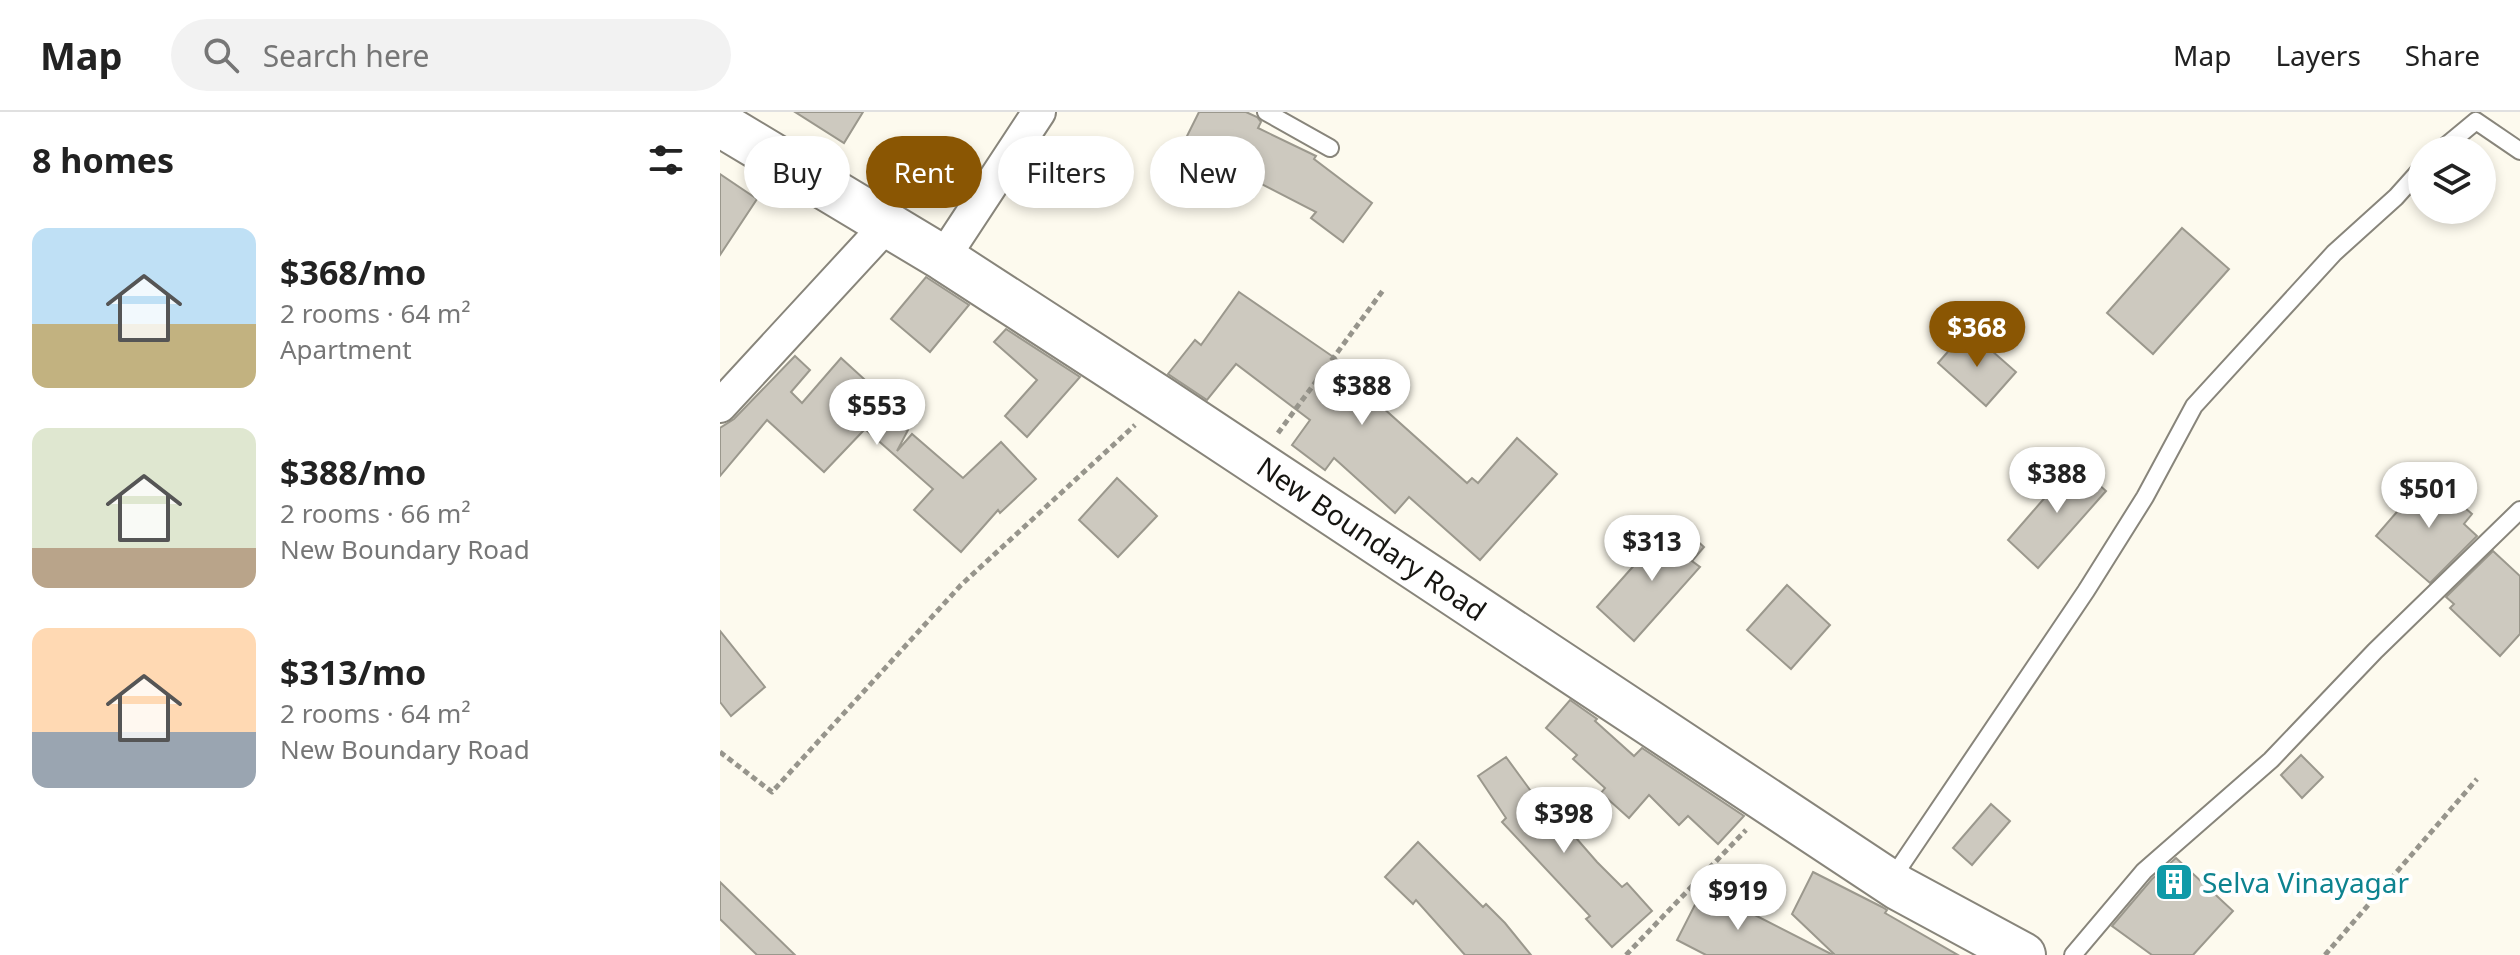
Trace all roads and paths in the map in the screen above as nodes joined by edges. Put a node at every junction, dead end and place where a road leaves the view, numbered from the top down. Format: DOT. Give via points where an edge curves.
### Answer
graph roads {
  1 [pos="1266,112"];
  2 [pos="1030,115"];
  3 [pos="720,124"];
  4 [pos="2458,136"];
  5 [pos="1330,148"];
  6 [pos="2520,151"];
  7 [pos="2408,184"];
  8 [pos="886,226"];
  9 [pos="943,258"];
  10 [pos="1384,289"];
  11 [pos="1162,400"];
  12 [pos="720,406"];
  13 [pos="1257,462"];
  14 [pos="2520,510"];
  15 [pos="720,752"];
  16 [pos="2477,779"];
  17 [pos="1772,803"];
  18 [pos="1890,881"];
  19 [pos="1626,955"];
  20 [pos="2023,955"];
  21 [pos="2073,955"];
  22 [pos="2325,955"];
  1 -- 5 [label="lane"];
  2 -- 9 [label="street"];
  3 -- 8 [label="main road, New Boundary Road"];
  4 -- 6 [label="lane" via="2476,121"];
  7 -- 18 [label="lane" via="2334,253 2194,406 2086,591"];
  8 -- 9 [label="main road, New Boundary Road"];
  8 -- 12 [label="street"];
  9 -- 11 [label="main road, New Boundary Road"];
  10 -- 13 [label="path"];
  11 -- 13 [label="main road, New Boundary Road"];
  11 -- 15 [label="path" via="961,585 772,792"];
  13 -- 17 [label="main road, New Boundary Road"];
  14 -- 21 [label="lane" via="2271,760 2144,871"];
  16 -- 22 [label="path"];
  17 -- 18 [label="main road, New Boundary Road"];
  17 -- 19 [label="path"];
  18 -- 20 [label="main road, New Boundary Road"];
}
